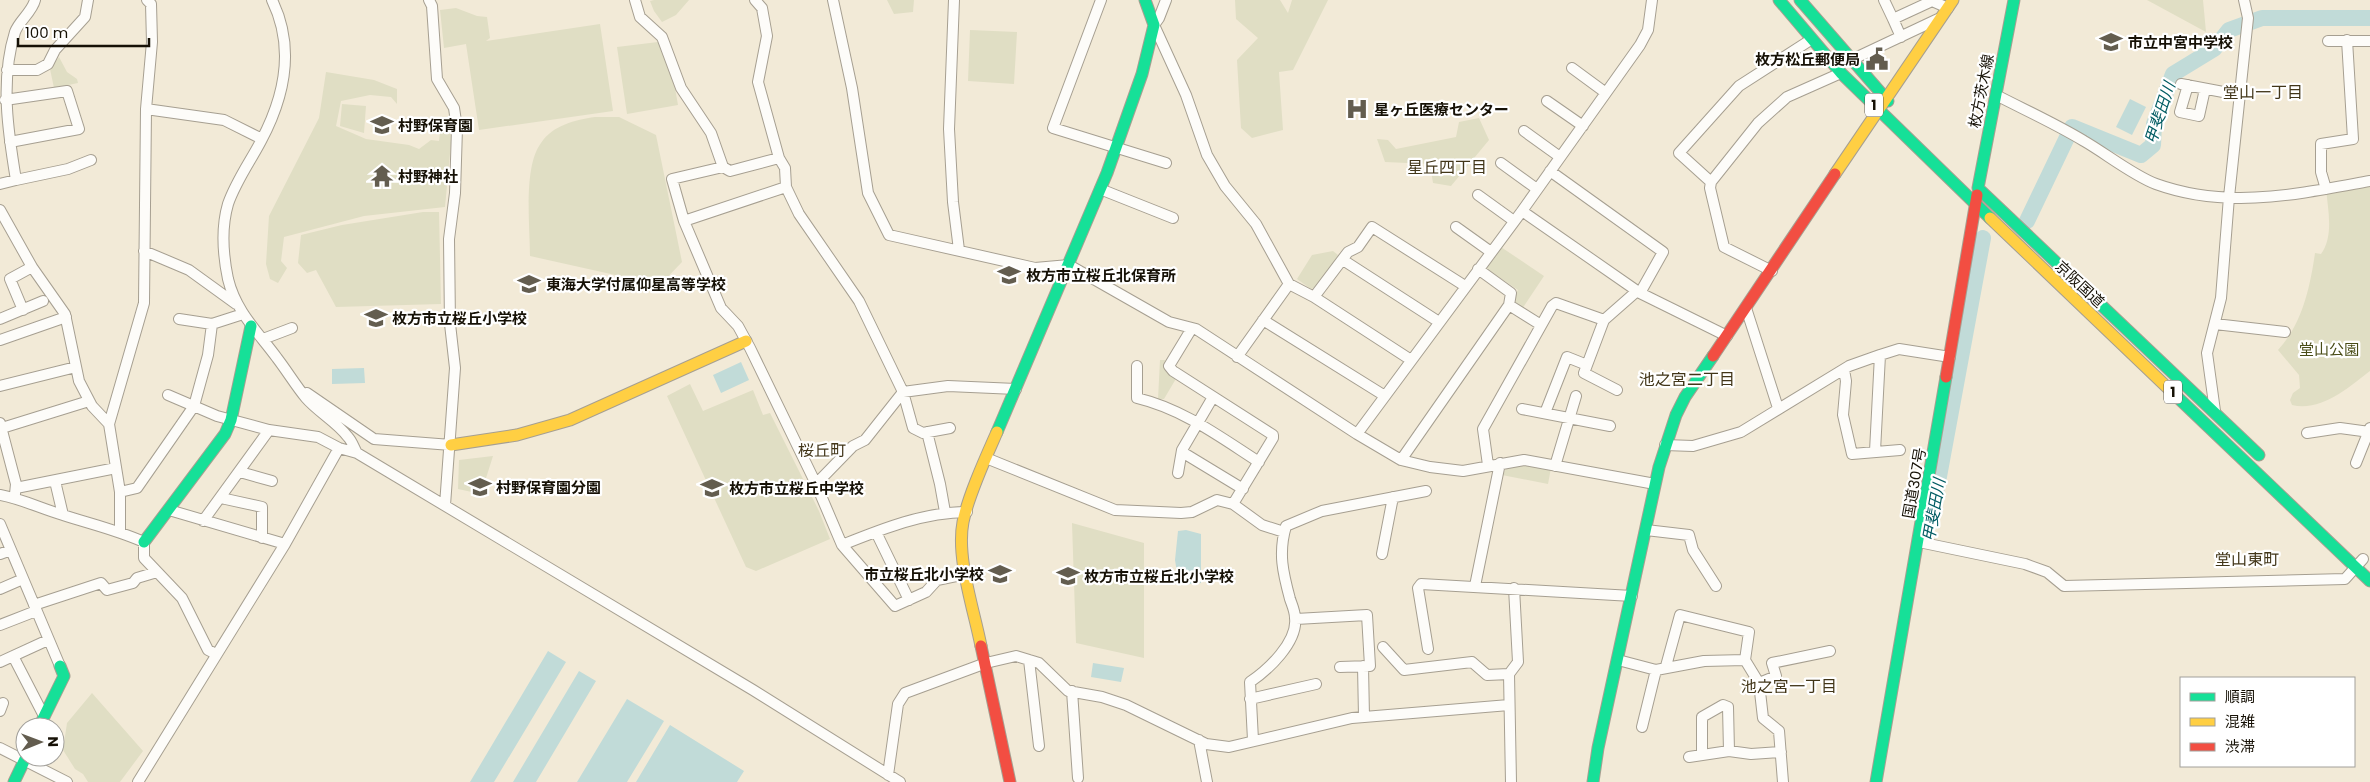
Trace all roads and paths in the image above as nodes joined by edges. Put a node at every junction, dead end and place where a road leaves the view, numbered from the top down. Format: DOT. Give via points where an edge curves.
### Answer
graph roads {
  1 [pos="35,0"];
  2 [pos="88,0"];
  3 [pos="147,0"];
  4 [pos="272,0"];
  5 [pos="430,0"];
  6 [pos="635,0"];
  7 [pos="755,0"];
  8 [pos="833,0"];
  9 [pos="954,0"];
  10 [pos="1101,0"];
  11 [pos="1145,0"];
  12 [pos="1166,0"];
  13 [pos="1652,0"];
  14 [pos="1779,0"];
  15 [pos="1800,0"];
  16 [pos="1884,0"];
  17 [pos="2014,0"];
  18 [pos="2244,0"];
  19 [pos="1947,9"];
  20 [pos="1893,19"];
  21 [pos="1154,25"];
  22 [pos="1901,36"];
  23 [pos="1812,39"];
  24 [pos="2347,40"];
  25 [pos="2370,41"];
  26 [pos="2328,42"];
  27 [pos="1851,60"];
  28 [pos="1572,68"];
  29 [pos="7,70"];
  30 [pos="1841,73"];
  31 [pos="2205,89"];
  32 [pos="1606,93"];
  33 [pos="1996,95"];
  34 [pos="2239,95"];
  35 [pos="1887,99"];
  36 [pos="5,100"];
  37 [pos="1547,101"];
  38 [pos="146,109"];
  39 [pos="1878,109"];
  40 [pos="1897,109"];
  41 [pos="1583,126"];
  42 [pos="1524,131"];
  43 [pos="262,139"];
  44 [pos="10,142"];
  45 [pos="1116,148"];
  46 [pos="780,158"];
  47 [pos="1560,158"];
  48 [pos="91,160"];
  49 [pos="1166,163"];
  50 [pos="1502,164"];
  51 [pos="723,166"];
  52 [pos="1550,171"];
  53 [pos="1965,175"];
  54 [pos="16,180"];
  55 [pos="2370,181"];
  56 [pos="1712,182"];
  57 [pos="0,184"];
  58 [pos="786,188"];
  59 [pos="1978,188"];
  60 [pos="1100,189"];
  61 [pos="1537,189"];
  62 [pos="2326,189"];
  63 [pos="1478,195"];
  64 [pos="2229,197"];
  65 [pos="1975,204"];
  66 [pos="0,210"];
  67 [pos="1522,211"];
  68 [pos="1173,218"];
  69 [pos="684,221"];
  70 [pos="1514,221"];
  71 [pos="1456,227"];
  72 [pos="959,250"];
  73 [pos="144,251"];
  74 [pos="1491,252"];
  75 [pos="1343,260"];
  76 [pos="1069,265"];
  77 [pos="32,267"];
  78 [pos="1478,270"];
  79 [pos="1772,271"];
  80 [pos="1289,284"];
  81 [pos="1464,286"];
  82 [pos="1639,292"];
  83 [pos="1314,297"];
  84 [pos="43,301"];
  85 [pos="236,304"];
  86 [pos="1509,305"];
  87 [pos="1746,308"];
  88 [pos="23,310"];
  89 [pos="243,314"];
  90 [pos="66,317"];
  91 [pos="0,319"];
  92 [pos="179,319"];
  93 [pos="1263,320"];
  94 [pos="1604,320"];
  95 [pos="1439,322"];
  96 [pos="212,324"];
  97 [pos="1541,324"];
  98 [pos="2215,324"];
  99 [pos="250,326"];
  100 [pos="292,328"];
  101 [pos="1192,328"];
  102 [pos="2285,332"];
  103 [pos="1727,336"];
  104 [pos="263,339"];
  105 [pos="0,340"];
  106 [pos="746,341"];
  107 [pos="1880,355"];
  108 [pos="1237,357"];
  109 [pos="1950,357"];
  110 [pos="1411,360"];
  111 [pos="1587,365"];
  112 [pos="1137,366"];
  113 [pos="76,367"];
  114 [pos="1844,370"];
  115 [pos="0,386"];
  116 [pos="1016,388"];
  117 [pos="300,389"];
  118 [pos="1617,390"];
  119 [pos="903,392"];
  120 [pos="168,395"];
  121 [pos="1385,396"];
  122 [pos="1576,396"];
  123 [pos="1213,397"];
  124 [pos="89,401"];
  125 [pos="194,406"];
  126 [pos="1778,408"];
  127 [pos="1522,409"];
  128 [pos="2216,412"];
  129 [pos="1545,413"];
  130 [pos="1568,417"];
  131 [pos="232,420"];
  132 [pos="1198,422"];
  133 [pos="109,424"];
  134 [pos="1,426"];
  135 [pos="1610,426"];
  136 [pos="950,428"];
  137 [pos="269,430"];
  138 [pos="2370,431"];
  139 [pos="927,432"];
  140 [pos="2307,433"];
  141 [pos="1357,434"];
  142 [pos="451,445"];
  143 [pos="1665,445"];
  144 [pos="339,448"];
  145 [pos="1900,450"];
  146 [pos="1874,451"];
  147 [pos="1182,452"];
  148 [pos="357,453"];
  149 [pos="986,458"];
  150 [pos="1401,460"];
  151 [pos="2265,461"];
  152 [pos="1259,462"];
  153 [pos="1500,463"];
  154 [pos="2356,463"];
  155 [pos="1488,465"];
  156 [pos="1555,466"];
  157 [pos="116,468"];
  158 [pos="240,472"];
  159 [pos="1178,473"];
  160 [pos="56,481"];
  161 [pos="272,481"];
  162 [pos="816,484"];
  163 [pos="1655,484"];
  164 [pos="1243,489"];
  165 [pos="1426,491"];
  166 [pos="120,492"];
  167 [pos="16,493"];
  168 [pos="0,495"];
  169 [pos="1392,497"];
  170 [pos="222,498"];
  171 [pos="1233,504"];
  172 [pos="445,505"];
  173 [pos="169,510"];
  174 [pos="945,512"];
  175 [pos="967,512"];
  176 [pos="63,515"];
  177 [pos="203,522"];
  178 [pos="0,524"];
  179 [pos="1646,530"];
  180 [pos="120,531"];
  181 [pos="2335,531"];
  182 [pos="876,532"];
  183 [pos="1284,532"];
  184 [pos="262,538"];
  185 [pos="144,542"];
  186 [pos="1919,542"];
  187 [pos="285,544"];
  188 [pos="842,545"];
  189 [pos="11,550"];
  190 [pos="0,554"];
  191 [pos="1382,554"];
  192 [pos="2367,562"];
  193 [pos="2356,568"];
  194 [pos="157,572"];
  195 [pos="966,574"];
  196 [pos="23,579"];
  197 [pos="2370,581"];
  198 [pos="1475,586"];
  199 [pos="1716,586"];
  200 [pos="1514,588"];
  201 [pos="0,589"];
  202 [pos="1632,596"];
  203 [pos="909,600"];
  204 [pos="35,608"];
  205 [pos="1296,619"];
  206 [pos="0,625"];
  207 [pos="48,640"];
  208 [pos="1383,647"];
  209 [pos="1428,649"];
  210 [pos="1830,651"];
  211 [pos="216,654"];
  212 [pos="13,656"];
  213 [pos="1029,660"];
  214 [pos="1618,660"];
  215 [pos="1746,660"];
  216 [pos="0,662"];
  217 [pos="986,663"];
  218 [pos="60,666"];
  219 [pos="1363,666"];
  220 [pos="1340,667"];
  221 [pos="1661,668"];
  222 [pos="1509,674"];
  223 [pos="1759,683"];
  224 [pos="1316,684"];
  225 [pos="1072,691"];
  226 [pos="1250,699"];
  227 [pos="1509,705"];
  228 [pos="44,716"];
  229 [pos="1364,717"];
  230 [pos="1642,727"];
  231 [pos="1199,740"];
  232 [pos="1253,740"];
  233 [pos="1038,746"];
  234 [pos="0,748"];
  235 [pos="1729,751"];
  236 [pos="1781,752"];
  237 [pos="15,754"];
  238 [pos="1702,754"];
  239 [pos="1689,757"];
  240 [pos="21,767"];
  241 [pos="41,767"];
  242 [pos="888,775"];
  243 [pos="1078,778"];
  244 [pos="14,782"];
  245 [pos="67,782"];
  246 [pos="138,782"];
  247 [pos="900,782"];
  248 [pos="1010,782"];
  249 [pos="1207,782"];
  250 [pos="1511,782"];
  251 [pos="1592,782"];
  252 [pos="1783,782"];
  253 [pos="1876,782"];
  1 -- 29 [label="street" via="15,32"];
  2 -- 29 [label="street" via="85,17 55,50 48,64 37,70"];
  3 -- 38 [label="street" via="151,4 152,42"];
  4 -- 43 [label="street" via="280,16 285,79"];
  5 -- 142 [label="street" via="437,79 454,108 456,128 455,193 448,239 450,324 455,368"];
  6 -- 51 [label="street" via="640,17 662,37 681,88 711,133"];
  7 -- 46 [label="street" via="762,8 767,36 758,82"];
  8 -- 72 [label="street" via="852,88 868,193 882,225 889,235"];
  9 -- 72 [label="street" via="949,129"];
  10 -- 45 [label="street" via="1053,128"];
  11 -- 21 [label="main road"];
  12 -- 21 [label="street"];
  13 -- 32 [label="street" via="1648,30"];
  14 -- 23 [label="main road, 京阪国道 / 1"];
  15 -- 27 [label="main road, 1"];
  16 -- 20 [label="street"];
  17 -- 33 [label="main road, 枚方茨木線"];
  18 -- 34 [label="street" via="2248,18"];
  19 -- 20 [label="street" via="1932,1"];
  19 -- 22 [label="street"];
  19 -- 35 [label="main road"];
  20 -- 22 [label="street"];
  21 -- 45 [label="main road" via="1142,74"];
  21 -- 80 [label="street" via="1186,95 1207,155 1225,186 1256,224"];
  22 -- 27 [label="street"];
  23 -- 30 [label="main road, 京阪国道 / 1"];
  23 -- 56 [label="street" via="1739,86 1679,153"];
  24 -- 25 [label="street"];
  24 -- 26 [label="street"];
  24 -- 62 [label="street" via="2353,140 2321,144 2321,172"];
  27 -- 35 [label="main road, 1"];
  28 -- 32 [label="street"];
  29 -- 36 [label="street"];
  30 -- 39 [label="main road, 京阪国道 / 1"];
  30 -- 56 [label="street" via="1787,97 1758,123"];
  31 -- 31 [label="street" via="2184,85 2180,112 2199,116"];
  31 -- 34 [label="street"];
  32 -- 41 [label="street"];
  33 -- 59 [label="main road, 枚方茨木線"];
  33 -- 64 [label="street" via="2081,139 2154,183 2208,196"];
  34 -- 64 [label="street"];
  35 -- 39 [label="main road"];
  35 -- 40 [label="main road, 1"];
  36 -- 44 [label="street"];
  36 -- 44 [label="street" via="67,91 78,129"];
  37 -- 41 [label="street"];
  38 -- 43 [label="street" via="224,120"];
  38 -- 73 [label="street"];
  39 -- 65 [label="main road, 京阪国道 / 1"];
  39 -- 79 [label="main road"];
  41 -- 47 [label="street"];
  42 -- 47 [label="street"];
  43 -- 85 [label="street" via="235,186 224,222 224,252"];
  44 -- 54 [label="street"];
  45 -- 49 [label="street"];
  45 -- 60 [label="main road"];
  46 -- 51 [label="street" via="730,171"];
  46 -- 58 [label="street" via="785,168"];
  47 -- 52 [label="street"];
  48 -- 54 [label="street" via="68,169"];
  50 -- 61 [label="street"];
  51 -- 69 [label="street" via="672,179"];
  52 -- 61 [label="street"];
  52 -- 82 [label="street" via="1663,252"];
  53 -- 59 [label="main road, 京阪国道 / 1"];
  54 -- 57 [label="street"];
  55 -- 62 [label="street"];
  56 -- 79 [label="street" via="1710,188 1724,247"];
  58 -- 69 [label="street"];
  58 -- 119 [label="street" via="798,214 858,302"];
  59 -- 65 [label="main road, 国道307号"];
  59 -- 128 [label="main road, 京阪国道 / 1"];
  60 -- 68 [label="street"];
  60 -- 76 [label="main road"];
  61 -- 67 [label="street"];
  62 -- 64 [label="street" via="2270,198"];
  63 -- 70 [label="street"];
  64 -- 98 [label="street" via="2221,298"];
  65 -- 109 [label="main road, 国道307号"];
  65 -- 193 [label="main road, 京阪国道 / 1"];
  66 -- 77 [label="street"];
  67 -- 70 [label="street"];
  67 -- 82 [label="street"];
  69 -- 106 [label="street" via="721,308 738,326"];
  70 -- 74 [label="street"];
  71 -- 74 [label="street"];
  72 -- 76 [label="street" via="1035,268"];
  73 -- 85 [label="street" via="189,270"];
  73 -- 133 [label="street" via="143,308"];
  74 -- 78 [label="street"];
  75 -- 81 [label="street" via="1348,252 1358,247 1372,227"];
  75 -- 83 [label="street"];
  75 -- 95 [label="street"];
  76 -- 101 [label="street" via="1169,322"];
  76 -- 116 [label="main road"];
  77 -- 88 [label="street" via="10,280"];
  77 -- 90 [label="street" via="49,287"];
  78 -- 81 [label="street"];
  78 -- 86 [label="street" via="1511,293"];
  79 -- 87 [label="main road"];
  80 -- 83 [label="street"];
  80 -- 93 [label="street"];
  81 -- 95 [label="street"];
  82 -- 94 [label="street"];
  82 -- 103 [label="street"];
  83 -- 110 [label="street"];
  84 -- 88 [label="street"];
  85 -- 89 [label="street"];
  86 -- 97 [label="street"];
  86 -- 150 [label="street"];
  87 -- 103 [label="main road"];
  87 -- 126 [label="street"];
  88 -- 91 [label="street"];
  89 -- 96 [label="street"];
  89 -- 99 [label="street"];
  90 -- 105 [label="street"];
  90 -- 113 [label="street"];
  92 -- 96 [label="street"];
  93 -- 108 [label="street"];
  93 -- 121 [label="street"];
  94 -- 97 [label="street" via="1556,303"];
  94 -- 111 [label="street"];
  95 -- 110 [label="street"];
  96 -- 125 [label="street" via="208,355"];
  97 -- 155 [label="street" via="1484,429"];
  98 -- 102 [label="street"];
  98 -- 128 [label="street" via="2207,353"];
  99 -- 104 [label="street"];
  99 -- 131 [label="main road"];
  100 -- 104 [label="street"];
  101 -- 108 [label="street"];
  101 -- 123 [label="street" via="1169,366"];
  103 -- 143 [label="main road" via="1685,398"];
  104 -- 117 [label="street"];
  106 -- 142 [label="main road" via="570,420 517,435"];
  106 -- 162 [label="street"];
  107 -- 109 [label="street" via="1899,349"];
  107 -- 114 [label="street"];
  107 -- 146 [label="street"];
  108 -- 141 [label="street"];
  109 -- 186 [label="main road, 国道307号"];
  110 -- 121 [label="street"];
  111 -- 118 [label="street" via="1584,374"];
  111 -- 129 [label="street" via="1567,357"];
  112 -- 132 [label="street" via="1137,398 1162,404"];
  113 -- 115 [label="street"];
  113 -- 124 [label="street"];
  114 -- 126 [label="street"];
  114 -- 146 [label="street" via="1843,415 1852,454"];
  116 -- 119 [label="street" via="948,386"];
  116 -- 149 [label="main road"];
  117 -- 142 [label="street" via="374,439"];
  117 -- 148 [label="street" via="348,437"];
  119 -- 139 [label="street" via="913,428"];
  119 -- 162 [label="street" via="865,440 854,446"];
  120 -- 125 [label="street"];
  121 -- 141 [label="street"];
  122 -- 130 [label="street"];
  123 -- 132 [label="street"];
  123 -- 152 [label="street" via="1273,435"];
  124 -- 133 [label="street"];
  124 -- 134 [label="street"];
  125 -- 131 [label="street"];
  125 -- 166 [label="street" via="137,488"];
  126 -- 143 [label="street" via="1741,432 1693,446"];
  127 -- 129 [label="street"];
  128 -- 151 [label="main road, 京阪国道 / 1"];
  129 -- 130 [label="street"];
  130 -- 135 [label="street"];
  130 -- 156 [label="street"];
  131 -- 137 [label="street"];
  131 -- 173 [label="main road"];
  132 -- 147 [label="street"];
  132 -- 152 [label="street"];
  133 -- 157 [label="street"];
  134 -- 167 [label="street"];
  136 -- 139 [label="street"];
  137 -- 144 [label="street" via="318,437"];
  137 -- 158 [label="street"];
  138 -- 140 [label="street" via="2340,428"];
  138 -- 154 [label="street"];
  139 -- 174 [label="street"];
  141 -- 150 [label="street"];
  142 -- 172 [label="street"];
  143 -- 163 [label="main road"];
  144 -- 148 [label="street"];
  144 -- 187 [label="street"];
  145 -- 146 [label="street"];
  147 -- 159 [label="street"];
  147 -- 164 [label="street"];
  148 -- 172 [label="street"];
  149 -- 171 [label="street" via="1115,510 1181,513 1192,512 1217,500"];
  149 -- 175 [label="main road"];
  150 -- 155 [label="street" via="1463,471"];
  152 -- 164 [label="street"];
  153 -- 155 [label="street"];
  153 -- 156 [label="street" via="1524,460"];
  153 -- 198 [label="street"];
  156 -- 163 [label="street"];
  157 -- 160 [label="street"];
  157 -- 166 [label="street"];
  158 -- 161 [label="street"];
  158 -- 170 [label="street"];
  160 -- 167 [label="street"];
  160 -- 176 [label="street"];
  162 -- 188 [label="street"];
  163 -- 179 [label="main road"];
  164 -- 171 [label="street"];
  165 -- 169 [label="street"];
  166 -- 180 [label="street"];
  167 -- 168 [label="street"];
  167 -- 176 [label="street"];
  169 -- 183 [label="street" via="1322,511 1286,526"];
  169 -- 191 [label="street"];
  170 -- 177 [label="street"];
  170 -- 184 [label="street" via="262,507"];
  171 -- 183 [label="street" via="1262,525"];
  172 -- 242 [label="street"];
  173 -- 177 [label="street"];
  173 -- 185 [label="main road"];
  174 -- 175 [label="street"];
  174 -- 182 [label="street"];
  175 -- 195 [label="main road" via="962,546"];
  176 -- 180 [label="street"];
  177 -- 184 [label="street"];
  178 -- 189 [label="street"];
  179 -- 199 [label="street" via="1689,535 1693,550"];
  179 -- 202 [label="main road"];
  180 -- 185 [label="street"];
  181 -- 192 [label="main road"];
  182 -- 188 [label="street"];
  182 -- 203 [label="street"];
  183 -- 205 [label="street" via="1280,563"];
  184 -- 187 [label="street"];
  185 -- 194 [label="street" via="144,558"];
  186 -- 193 [label="street" via="2025,564 2047,572 2064,586 2345,579"];
  186 -- 253 [label="main road, 国道307号"];
  187 -- 211 [label="street"];
  188 -- 203 [label="street" via="895,606"];
  189 -- 190 [label="street"];
  189 -- 196 [label="street"];
  192 -- 193 [label="street"];
  193 -- 197 [label="main road, 京阪国道 / 1"];
  194 -- 204 [label="street" via="107,590 101,582"];
  194 -- 211 [label="street" via="182,598 208,650"];
  195 -- 203 [label="street" via="937,580 926,592"];
  195 -- 217 [label="main road"];
  196 -- 201 [label="street"];
  196 -- 204 [label="street"];
  198 -- 200 [label="street"];
  198 -- 209 [label="street" via="1421,584 1418,588"];
  200 -- 202 [label="street"];
  200 -- 222 [label="street" via="1518,662"];
  202 -- 214 [label="main road"];
  204 -- 206 [label="street"];
  204 -- 207 [label="street"];
  205 -- 219 [label="street" via="1368,615 1370,666"];
  205 -- 226 [label="street" via="1291,637 1271,667 1250,682"];
  207 -- 212 [label="street"];
  207 -- 218 [label="street"];
  208 -- 222 [label="street" via="1404,670 1472,662 1487,675"];
  210 -- 223 [label="street" via="1772,663 1776,676"];
  211 -- 246 [label="street"];
  212 -- 216 [label="street"];
  212 -- 228 [label="street"];
  213 -- 217 [label="street" via="1016,656"];
  213 -- 225 [label="street" via="1039,663 1068,691"];
  213 -- 233 [label="street"];
  214 -- 221 [label="street"];
  214 -- 251 [label="main road"];
  215 -- 221 [label="street" via="1704,661"];
  215 -- 221 [label="street" via="1749,632 1680,614"];
  215 -- 223 [label="street"];
  217 -- 242 [label="street" via="906,692 898,704"];
  217 -- 248 [label="main road"];
  218 -- 228 [label="main road" via="64,676"];
  219 -- 220 [label="street"];
  219 -- 229 [label="street"];
  221 -- 230 [label="street"];
  222 -- 227 [label="street"];
  223 -- 236 [label="street" via="1763,718 1779,731"];
  224 -- 226 [label="street"];
  225 -- 231 [label="street" via="1126,705"];
  225 -- 243 [label="street"];
  226 -- 232 [label="street"];
  227 -- 229 [label="street"];
  227 -- 250 [label="street"];
  229 -- 232 [label="street"];
  231 -- 232 [label="street" via="1229,747"];
  231 -- 249 [label="street"];
  234 -- 237 [label="street"];
  235 -- 236 [label="street" via="1751,754"];
  235 -- 238 [label="street"];
  235 -- 238 [label="street" via="1728,707 1723,705 1702,717"];
  236 -- 252 [label="street"];
  238 -- 239 [label="street"];
  240 -- 244 [label="main road"];
  241 -- 245 [label="street"];
  242 -- 247 [label="street"];
}
